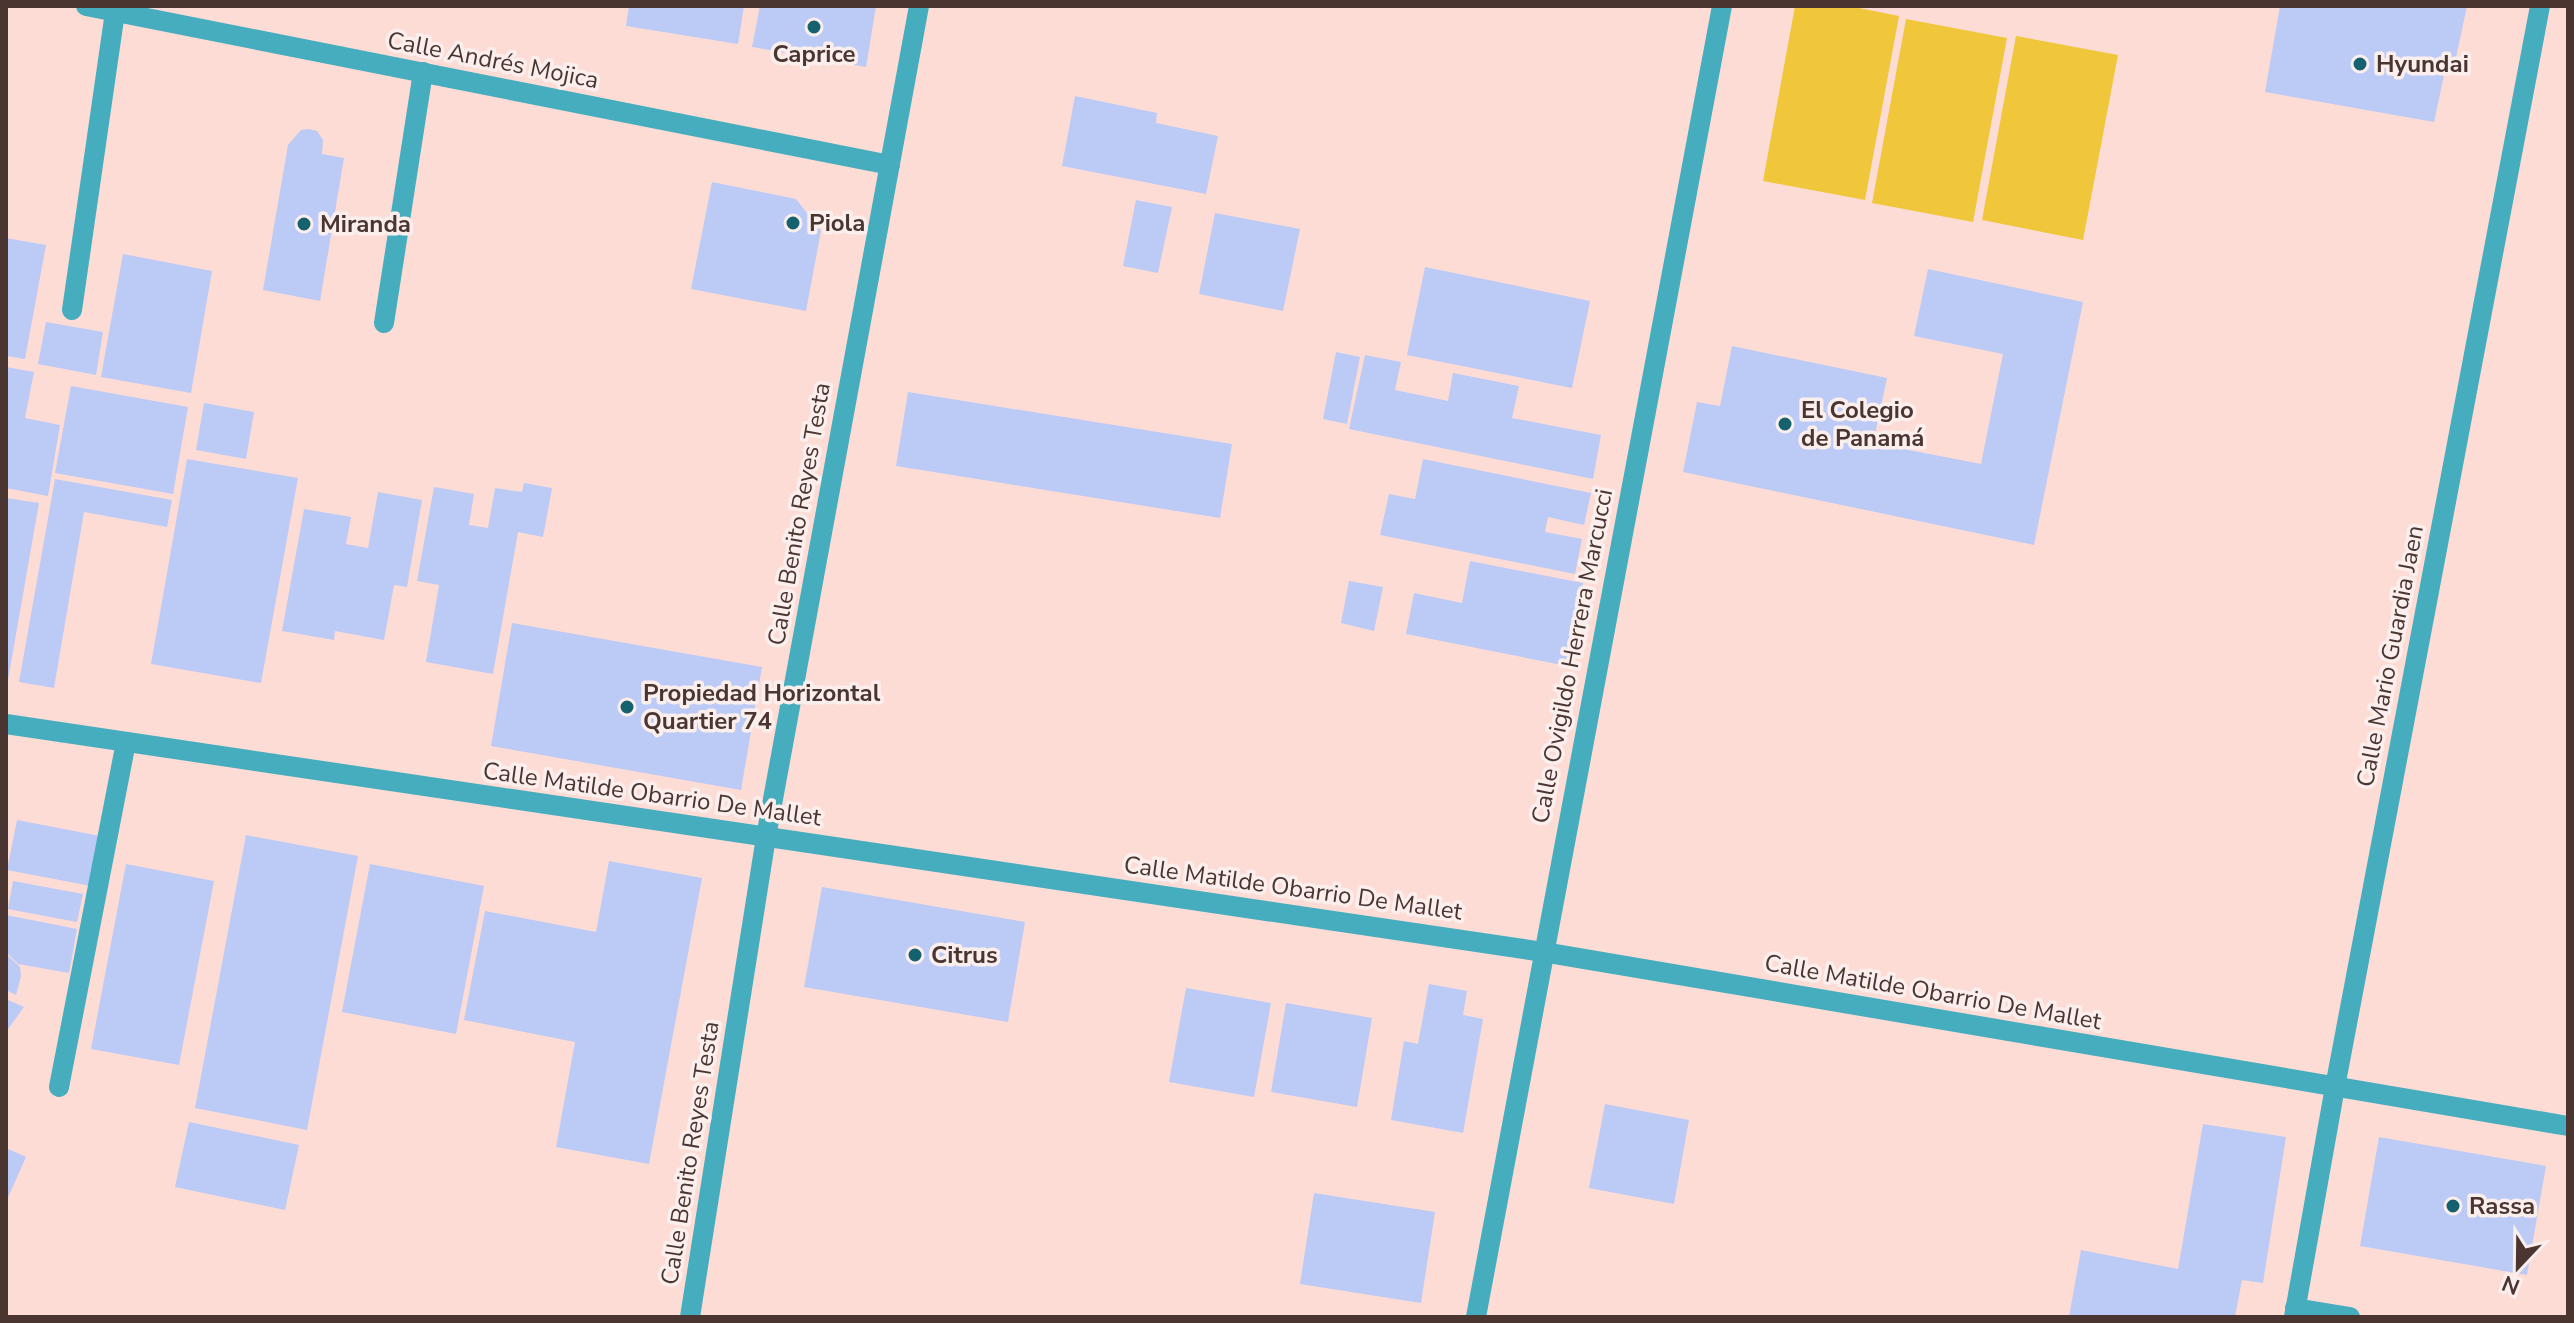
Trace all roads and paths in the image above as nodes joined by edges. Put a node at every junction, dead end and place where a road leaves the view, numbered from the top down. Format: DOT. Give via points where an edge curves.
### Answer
graph roads {
  1 [pos="86,6"];
  2 [pos="919,6"];
  3 [pos="1722,6"];
  4 [pos="2540,6"];
  5 [pos="115,12"];
  6 [pos="423,72"];
  7 [pos="890,165"];
  8 [pos="72,310"];
  9 [pos="384,323"];
  10 [pos="6,724"];
  11 [pos="126,742"];
  12 [pos="766,837"];
  13 [pos="1543,952"];
  14 [pos="59,1087"];
  15 [pos="2335,1087"];
  16 [pos="2568,1126"];
  17 [pos="2294,1313"];
  18 [pos="690,1317"];
  19 [pos="1476,1317"];
  20 [pos="2350,1317"];
  1 -- 5 [label="street, Calle Andrés Mojica"];
  2 -- 7 [label="street, Calle Benito Reyes Testa"];
  3 -- 13 [label="street, Calle Ovigildo Herrera Marcucci"];
  4 -- 15 [label="street, Calle Mario Guardia Jaen"];
  5 -- 6 [label="street, Calle Andrés Mojica"];
  5 -- 8 [label="street"];
  6 -- 7 [label="street, Calle Andrés Mojica"];
  6 -- 9 [label="street"];
  7 -- 12 [label="street, Calle Benito Reyes Testa"];
  10 -- 11 [label="street, Calle Matilde Obarrio De Mallet"];
  11 -- 12 [label="street, Calle Matilde Obarrio De Mallet"];
  11 -- 14 [label="street"];
  12 -- 13 [label="street, Calle Matilde Obarrio De Mallet"];
  12 -- 18 [label="street, Calle Benito Reyes Testa"];
  13 -- 15 [label="street, Calle Matilde Obarrio De Mallet"];
  13 -- 19 [label="street, Calle Ovigildo Herrera Marcucci"];
  15 -- 16 [label="street, Calle Matilde Obarrio De Mallet"];
  15 -- 17 [label="street, Calle Mario Guardia Jaen"];
  17 -- 20 [label="street"];
}
